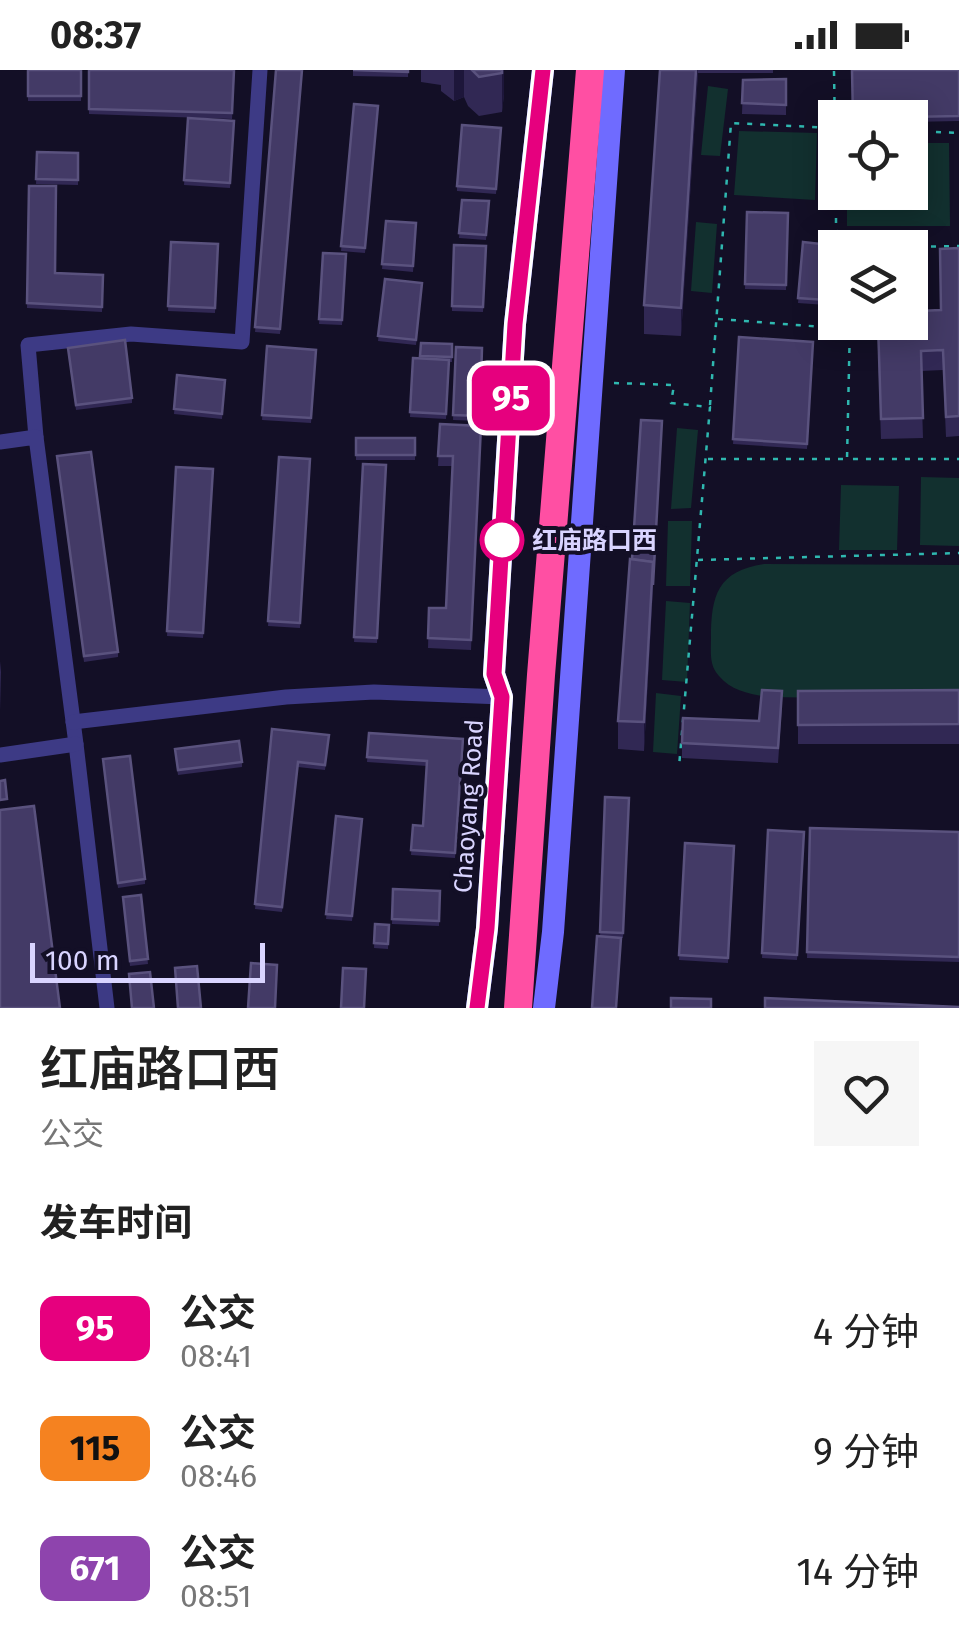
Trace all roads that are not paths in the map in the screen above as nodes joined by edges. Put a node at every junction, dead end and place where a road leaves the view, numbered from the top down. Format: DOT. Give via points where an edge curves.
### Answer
graph roads {
  1 [pos="260,70"];
  2 [pos="542,70"];
  3 [pos="571,70"];
  4 [pos="590,70"];
  5 [pos="614,70"];
  6 [pos="36,438"];
  7 [pos="0,442"];
  8 [pos="502,697"];
  9 [pos="73,722"];
  10 [pos="76,744"];
  11 [pos="0,755"];
  12 [pos="107,1008"];
  13 [pos="476,1008"];
  14 [pos="501,1008"];
  15 [pos="518,1008"];
  16 [pos="544,1008"];
  1 -- 6 [label="street" via="242,342 132,334 28,345"];
  2 -- 8 [label="street, Chaoyang Road" via="515,324 494,674"];
  3 -- 14 [label="highway"];
  4 -- 15 [label="highway"];
  5 -- 16 [label="street"];
  6 -- 7 [label="street"];
  6 -- 9 [label="street"];
  8 -- 9 [label="street" via="286,697"];
  8 -- 13 [label="street, Chaoyang Road"];
  9 -- 10 [label="street"];
  10 -- 11 [label="street"];
  10 -- 12 [label="street"];
}
